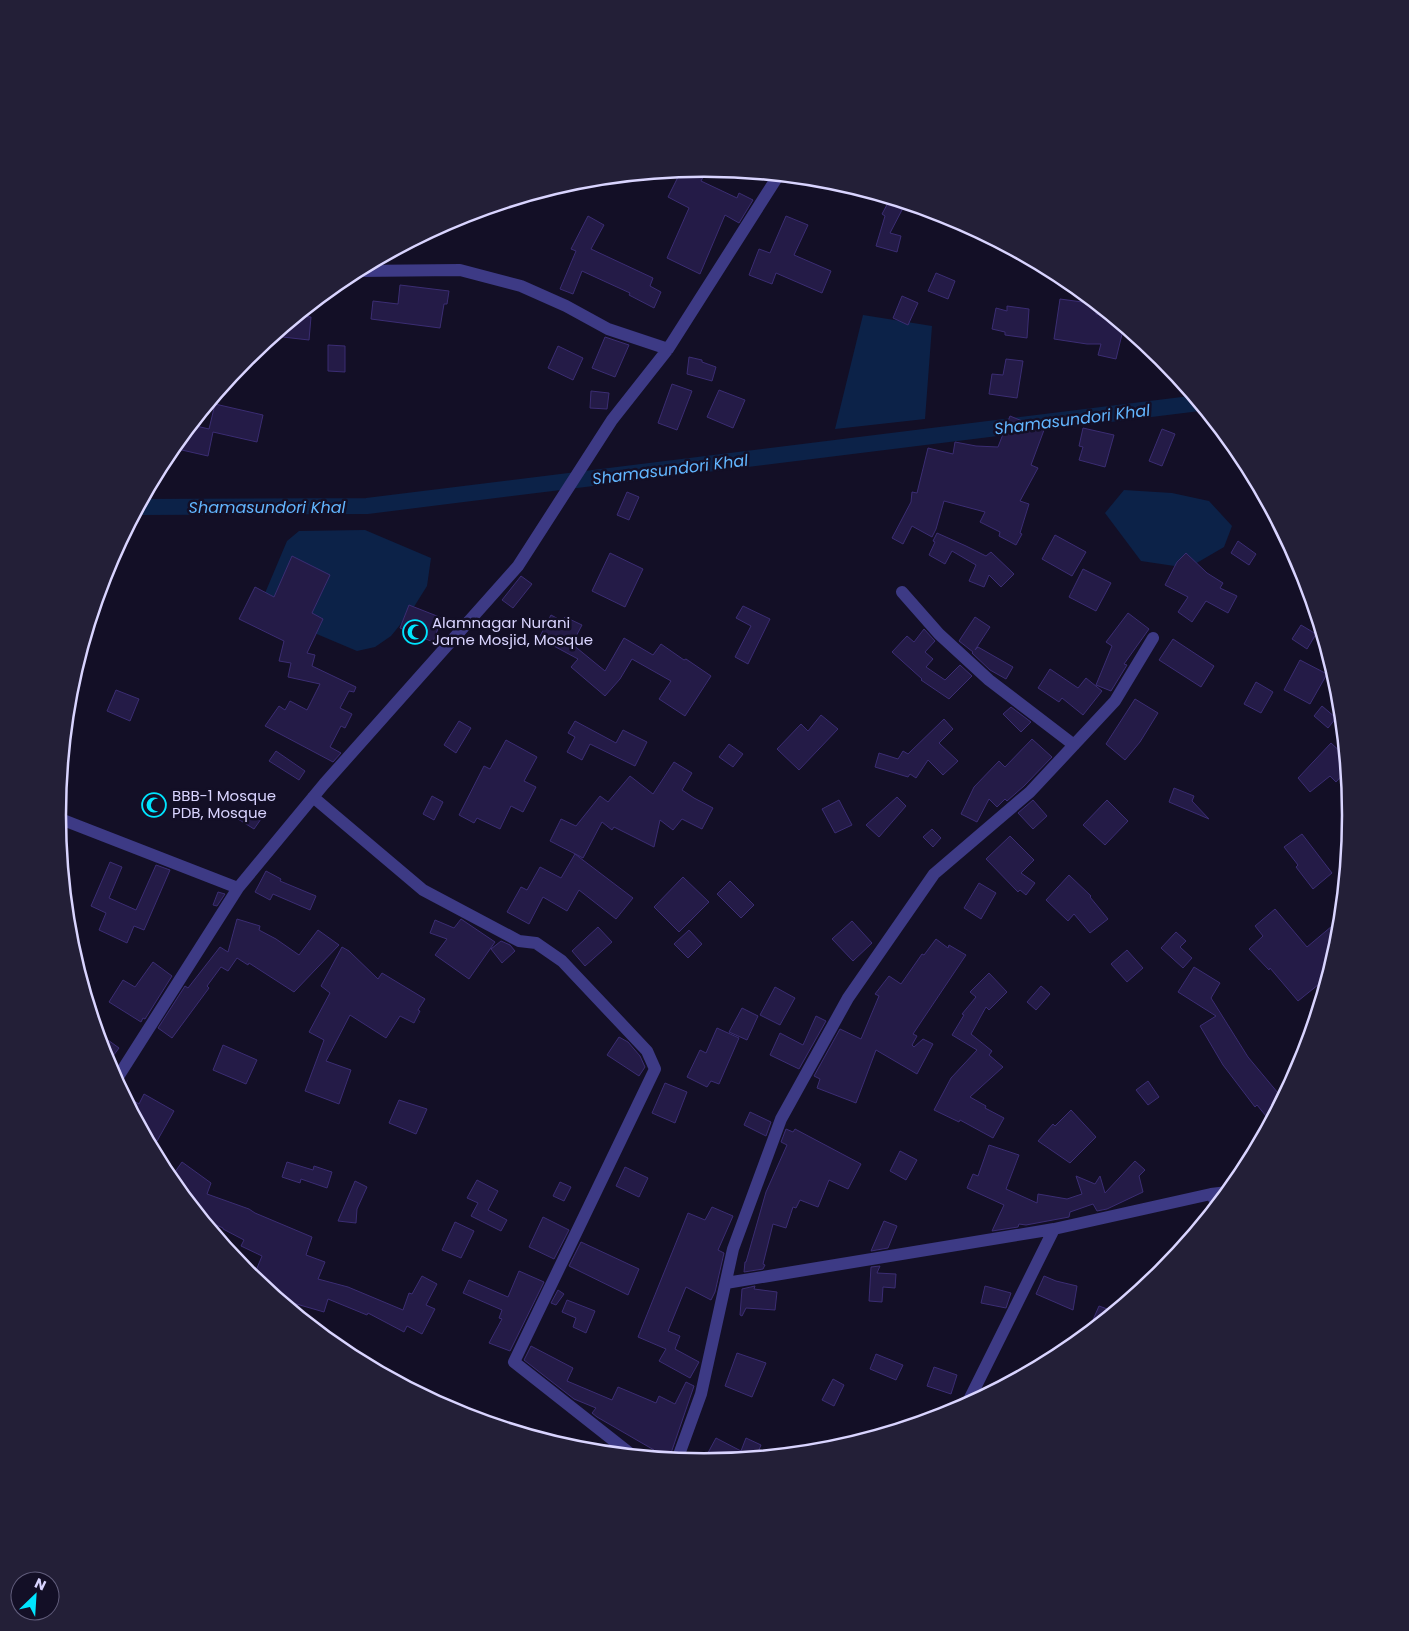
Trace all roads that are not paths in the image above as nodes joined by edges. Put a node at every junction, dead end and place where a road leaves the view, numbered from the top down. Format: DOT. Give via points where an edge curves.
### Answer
graph roads {
  1 [pos="774,182"];
  2 [pos="372,271"];
  3 [pos="668,349"];
  4 [pos="902,592"];
  5 [pos="1153,638"];
  6 [pos="1074,745"];
  7 [pos="313,797"];
  8 [pos="66,821"];
  9 [pos="238,888"];
  10 [pos="121,1073"];
  11 [pos="1214,1200"];
  12 [pos="1054,1229"];
  13 [pos="726,1283"];
  14 [pos="972,1395"];
  15 [pos="623,1448"];
  16 [pos="680,1453"];
  1 -- 3 [label="street"];
  2 -- 3 [label="street" via="460,270 521,286 608,329"];
  3 -- 7 [label="street" via="612,420 518,566"];
  4 -- 6 [label="street" via="940,634 989,680"];
  5 -- 6 [label="street" via="1115,700"];
  6 -- 13 [label="street" via="1030,792 934,874 848,998 781,1119 733,1249"];
  7 -- 9 [label="street"];
  7 -- 15 [label="street" via="423,890 519,941 536,943 562,961 647,1051 655,1069 514,1362"];
  8 -- 9 [label="street"];
  9 -- 10 [label="street"];
  11 -- 12 [label="street"];
  12 -- 13 [label="street"];
  12 -- 14 [label="street"];
  13 -- 16 [label="street" via="701,1394"];
}
